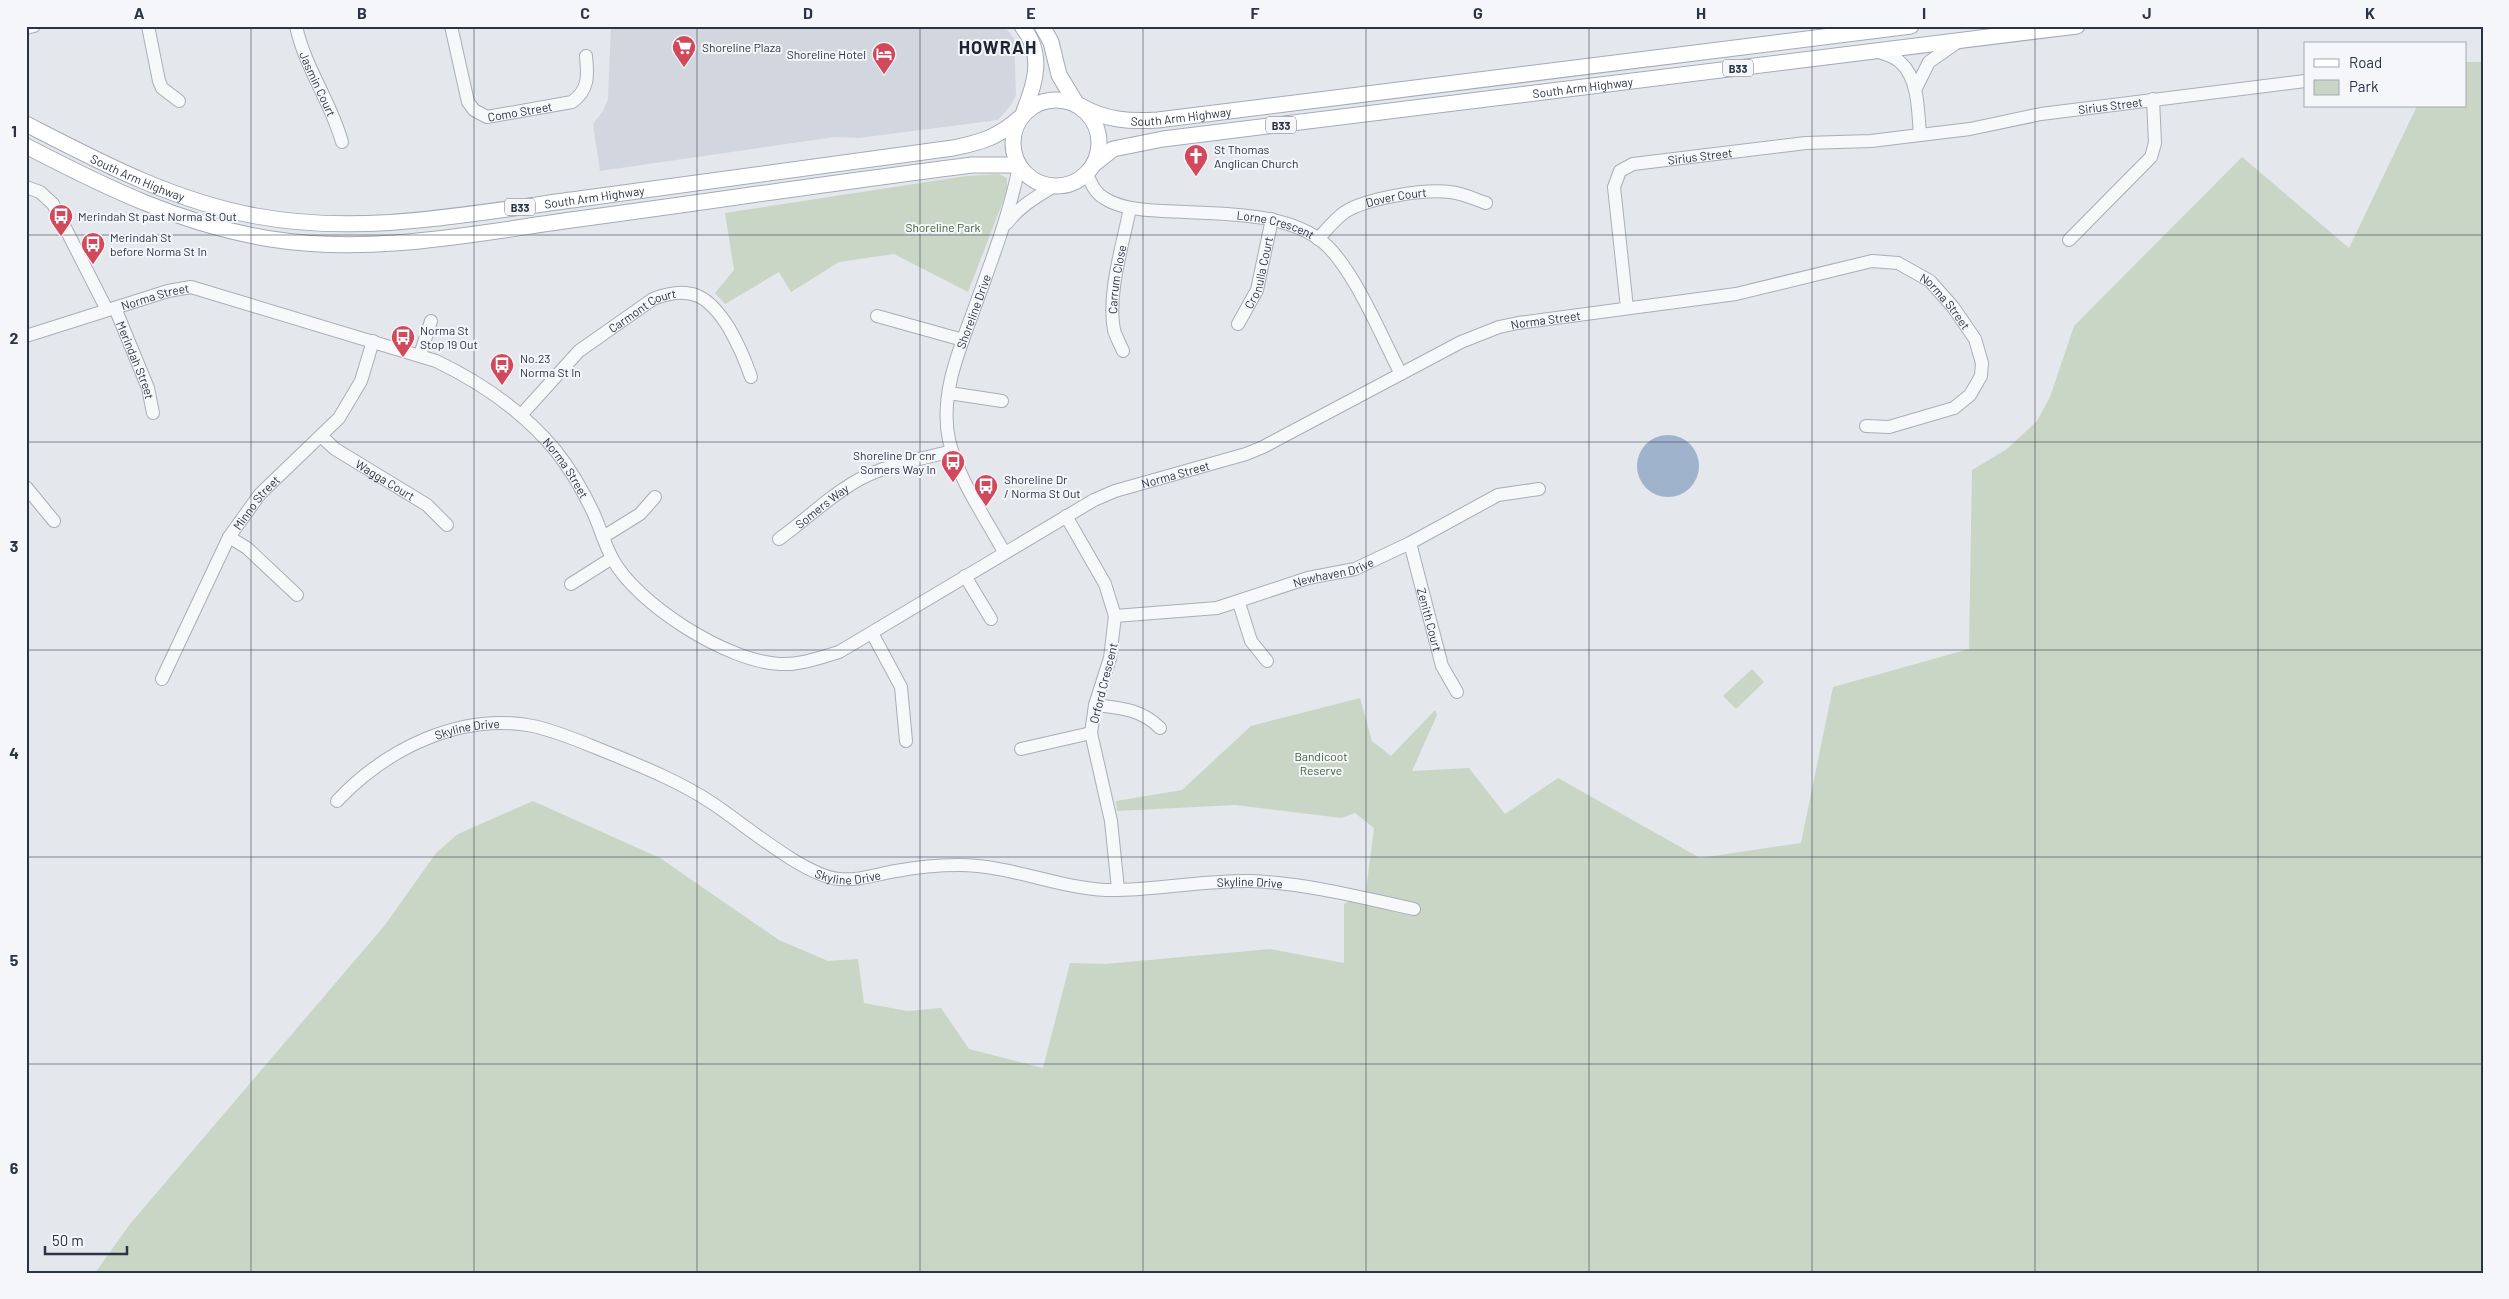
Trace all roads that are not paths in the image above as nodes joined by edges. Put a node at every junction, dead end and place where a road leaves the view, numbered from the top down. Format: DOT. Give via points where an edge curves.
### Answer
graph roads {
  1 [pos="34,26"];
  2 [pos="148,26"];
  3 [pos="296,26"];
  4 [pos="451,26"];
  5 [pos="1022,26"];
  6 [pos="1042,26"];
  7 [pos="1911,26"];
  8 [pos="2077,26"];
  9 [pos="26,28"];
  10 [pos="1960,41"];
  11 [pos="1876,51"];
  12 [pos="586,56"];
  13 [pos="2304,81"];
  14 [pos="1915,90"];
  15 [pos="2154,99"];
  16 [pos="178,101"];
  17 [pos="1078,104"];
  18 [pos="1022,116"];
  19 [pos="26,124"];
  20 [pos="1920,135"];
  21 [pos="342,142"];
  22 [pos="26,146"];
  23 [pos="1019,166"];
  24 [pos="1090,169"];
  25 [pos="1054,186"];
  26 [pos="26,187"];
  27 [pos="1486,203"];
  28 [pos="1130,208"];
  29 [pos="1272,218"];
  30 [pos="1001,231"];
  31 [pos="1318,239"];
  32 [pos="2069,240"];
  33 [pos="1627,308"];
  34 [pos="111,309"];
  35 [pos="876,316"];
  36 [pos="431,321"];
  37 [pos="1238,324"];
  38 [pos="26,336"];
  39 [pos="963,340"];
  40 [pos="373,342"];
  41 [pos="1123,352"];
  42 [pos="420,355"];
  43 [pos="1401,374"];
  44 [pos="751,377"];
  45 [pos="949,393"];
  46 [pos="1002,401"];
  47 [pos="153,413"];
  48 [pos="522,415"];
  49 [pos="1866,426"];
  50 [pos="322,436"];
  51 [pos="952,451"];
  52 [pos="26,487"];
  53 [pos="1539,489"];
  54 [pos="655,497"];
  55 [pos="1066,516"];
  56 [pos="54,521"];
  57 [pos="446,526"];
  58 [pos="229,537"];
  59 [pos="603,537"];
  60 [pos="779,540"];
  61 [pos="1410,543"];
  62 [pos="1004,552"];
  63 [pos="612,558"];
  64 [pos="965,576"];
  65 [pos="571,584"];
  66 [pos="297,596"];
  67 [pos="1240,603"];
  68 [pos="1115,616"];
  69 [pos="991,619"];
  70 [pos="872,633"];
  71 [pos="1267,661"];
  72 [pos="162,680"];
  73 [pos="1457,692"];
  74 [pos="1095,705"];
  75 [pos="1160,728"];
  76 [pos="1091,733"];
  77 [pos="906,741"];
  78 [pos="1021,749"];
  79 [pos="337,801"];
  80 [pos="1118,890"];
  81 [pos="1414,909"];
  1 -- 9 [label="street"];
  2 -- 16 [label="street" via="158,80 162,88"];
  3 -- 21 [label="street, Jasmin Court" via="302,52 336,118"];
  4 -- 12 [label="street, Como Street" via="468,102 474,110 487,117 572,102 587,84"];
  5 -- 18 [label="main road" via="1034,46 1037,70"];
  6 -- 17 [label="main road" via="1051,42 1059,75"];
  7 -- 17 [label="main road, South Arm Highway / B33" via="1158,120 1117,120 1098,115"];
  8 -- 10 [label="main road, South Arm Highway / B33"];
  10 -- 11 [label="main road, South Arm Highway / B33"];
  10 -- 14 [label="street" via="1929,62"];
  11 -- 14 [label="street" via="1903,64"];
  11 -- 24 [label="main road, South Arm Highway / B33" via="1163,139 1118,147 1103,155"];
  13 -- 15 [label="street, Sirius Street"];
  14 -- 20 [label="street"];
  15 -- 20 [label="street, Sirius Street"];
  15 -- 32 [label="street, Sirius Street" via="2155,143 2152,157"];
  17 -- 18 [label="main road, B33" via="1050,99 1038,102"];
  17 -- 24 [label="main road" via="1096,134 1098,149"];
  18 -- 19 [label="main road, South Arm Highway / B33" via="998,135 954,148 432,219 356,225 278,220 201,203 128,175"];
  18 -- 23 [label="main road" via="1014,146"];
  20 -- 33 [label="street, Sirius Street" via="1871,141 1806,143 1626,167 1616,178 1614,196"];
  22 -- 23 [label="main road, South Arm Highway / B33" via="132,199 197,223 273,240 353,245 449,237 972,165"];
  23 -- 25 [label="main road" via="1033,180"];
  23 -- 30 [label="street, Shoreline Drive"];
  24 -- 25 [label="main road, B33" via="1070,184"];
  24 -- 28 [label="street, Lorne Crescent" via="1096,192"];
  25 -- 30 [label="street, Shoreline Drive" via="1015,213"];
  26 -- 34 [label="street, Merindah Street" via="40,192 53,204"];
  27 -- 31 [label="street, Dover Court" via="1448,192 1381,198 1346,211"];
  28 -- 29 [label="street, Lorne Crescent"];
  28 -- 41 [label="street, Carrum Close" via="1112,314 1114,331"];
  29 -- 31 [label="street, Lorne Crescent"];
  29 -- 37 [label="street, Cronulla Court" via="1257,290"];
  30 -- 39 [label="street, Shoreline Drive"];
  31 -- 43 [label="street, Lorne Crescent" via="1344,268"];
  33 -- 43 [label="street, Norma Street" via="1499,327 1461,342"];
  33 -- 49 [label="street, Norma Street" via="1736,294 1872,261 1910,268 1941,292 1975,339 1982,363 1980,376 1970,395 1954,408 1890,427"];
  34 -- 38 [label="street, Norma Street"];
  34 -- 40 [label="street, Norma Street" via="176,289 198,288"];
  34 -- 47 [label="street, Merindah Street" via="148,388"];
  35 -- 39 [label="street"];
  36 -- 42 [label="street"];
  39 -- 45 [label="street, Shoreline Drive"];
  40 -- 42 [label="street, Norma Street"];
  40 -- 50 [label="street, Minno Street" via="356,392"];
  42 -- 48 [label="street, Norma Street" via="466,376"];
  43 -- 55 [label="street, Norma Street" via="1263,447 1115,491"];
  44 -- 48 [label="street, Carmont Court" via="744,353 713,304 691,294 672,294 653,299 578,351"];
  45 -- 46 [label="street"];
  45 -- 51 [label="street, Shoreline Drive" via="947,417"];
  48 -- 59 [label="street, Norma Street" via="568,468 590,505"];
  50 -- 57 [label="street, Wagga Court" via="335,448 427,505"];
  50 -- 58 [label="street, Minno Street" via="260,494"];
  51 -- 60 [label="street, Somers Way" via="860,478"];
  51 -- 62 [label="street, Shoreline Drive" via="970,493"];
  52 -- 56 [label="street"];
  53 -- 61 [label="street, Newhaven Drive" via="1498,495"];
  54 -- 59 [label="street" via="640,514"];
  55 -- 62 [label="street, Norma Street"];
  55 -- 68 [label="street, Orford Crescent" via="1105,584"];
  58 -- 66 [label="street" via="246,548"];
  58 -- 72 [label="street, Minno Street"];
  59 -- 63 [label="street, Norma Street"];
  61 -- 67 [label="street, Newhaven Drive" via="1355,569 1308,578"];
  61 -- 73 [label="street, Zenith Court" via="1442,666"];
  62 -- 64 [label="street, Norma Street"];
  63 -- 65 [label="street"];
  63 -- 70 [label="street, Norma Street" via="632,585 656,606 715,645 741,657 780,664 810,661 839,652"];
  64 -- 69 [label="street"];
  64 -- 70 [label="street, Norma Street"];
  67 -- 68 [label="street, Newhaven Drive" via="1196,612"];
  67 -- 71 [label="street" via="1251,641"];
  68 -- 74 [label="street, Orford Crescent" via="1110,658"];
  70 -- 77 [label="street" via="901,687"];
  74 -- 75 [label="street" via="1132,710 1151,719"];
  74 -- 76 [label="street, Orford Crescent"];
  76 -- 78 [label="street"];
  76 -- 80 [label="street, Orford Crescent" via="1111,821"];
  79 -- 80 [label="street, Skyline Drive" via="393,753 430,737 488,725 531,726 637,765 696,792 801,864 829,878 860,878 916,868 960,865"];
  80 -- 81 [label="street, Skyline Drive" via="1253,882 1325,890"];
}
